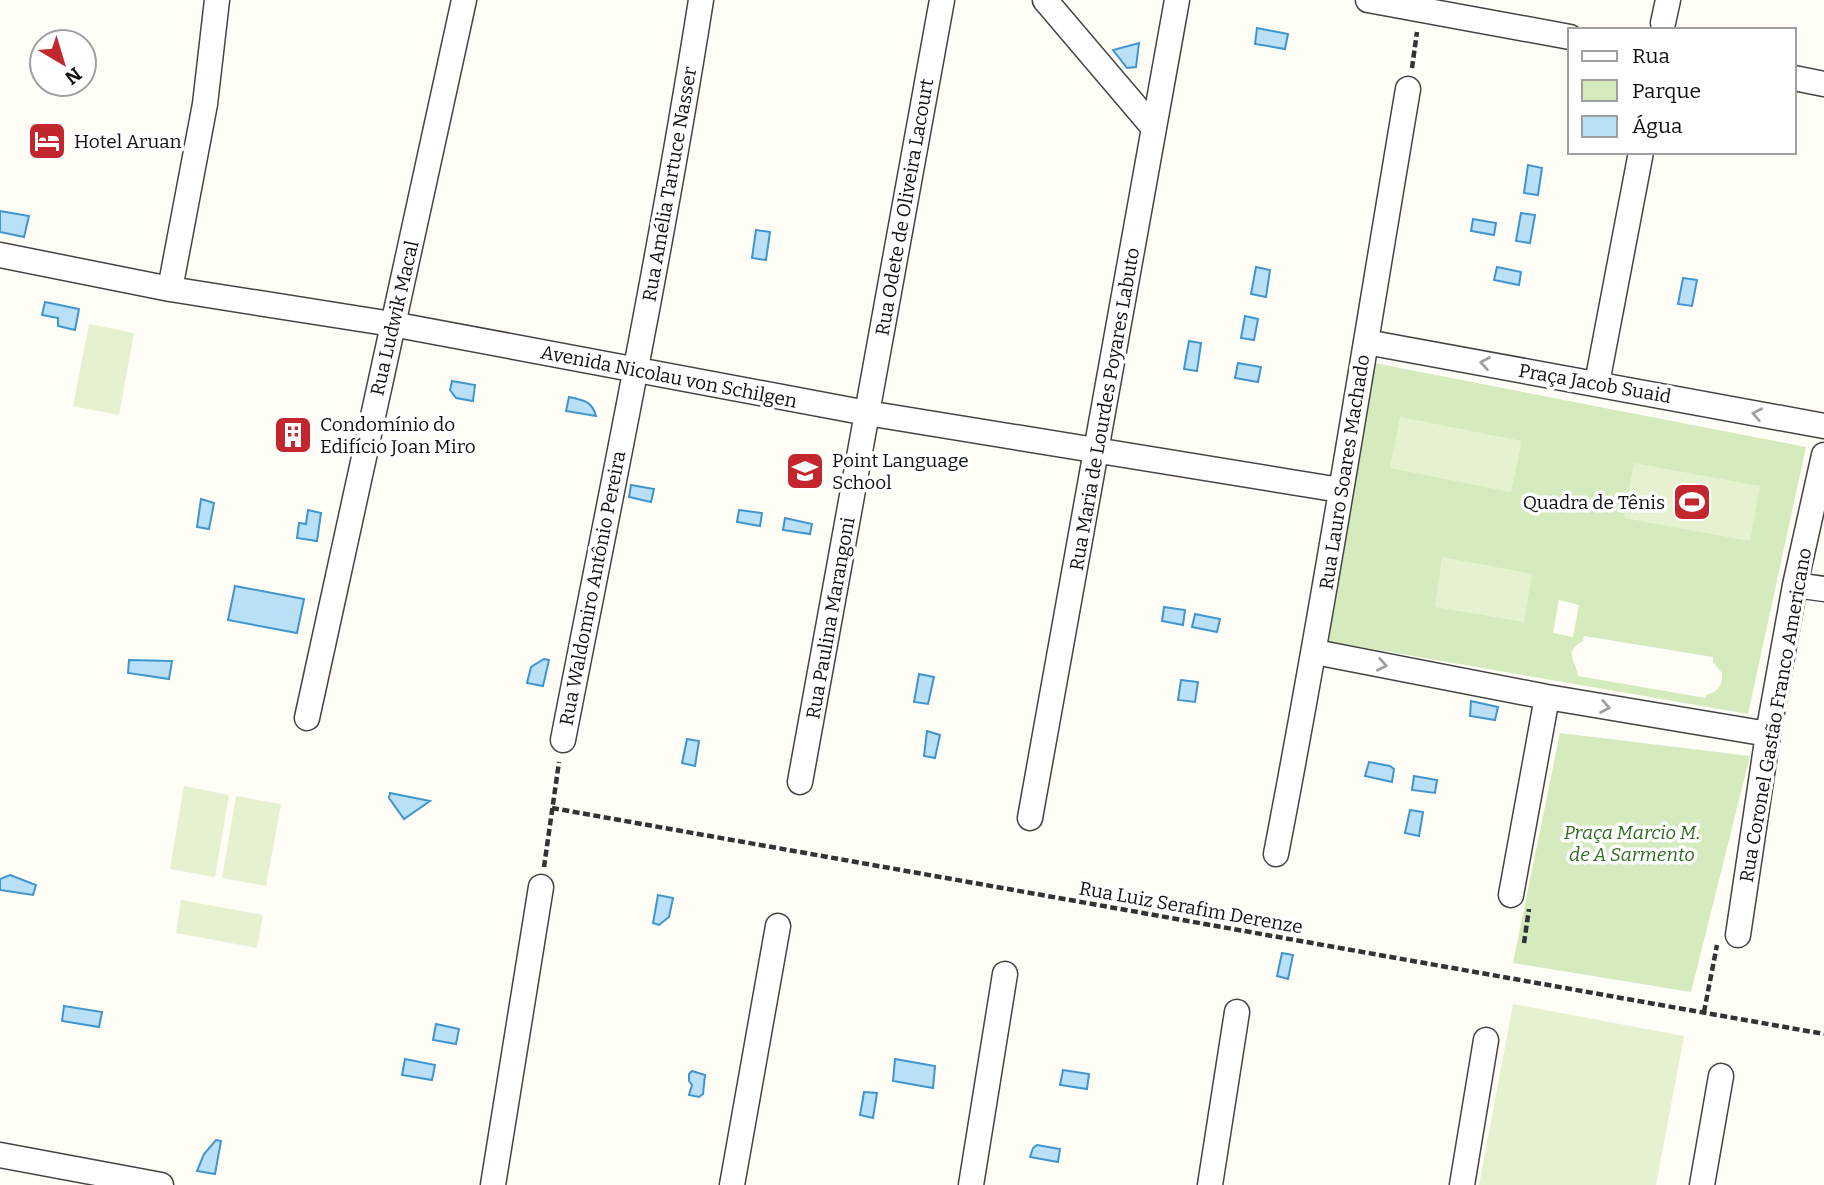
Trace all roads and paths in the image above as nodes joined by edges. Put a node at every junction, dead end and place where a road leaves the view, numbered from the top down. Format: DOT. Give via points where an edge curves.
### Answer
graph roads {
  1 [pos="217,0"];
  2 [pos="464,0"];
  3 [pos="701,0"];
  4 [pos="942,0"];
  5 [pos="1045,0"];
  6 [pos="1177,0"];
  7 [pos="1368,0"];
  8 [pos="1420,10"];
  9 [pos="1568,37"];
  10 [pos="1796,78"];
  11 [pos="1824,84"];
  12 [pos="1408,89"];
  13 [pos="1153,127"];
  14 [pos="1642,154"];
  15 [pos="0,255"];
  16 [pos="170,289"];
  17 [pos="392,324"];
  18 [pos="1366,342"];
  19 [pos="635,369"];
  20 [pos="1597,383"];
  21 [pos="867,413"];
  22 [pos="1824,426"];
  23 [pos="1098,450"];
  24 [pos="1824,455"];
  25 [pos="1340,490"];
  26 [pos="1795,585"];
  27 [pos="1824,589"];
  28 [pos="1315,652"];
  29 [pos="1547,697"];
  30 [pos="307,718"];
  31 [pos="1768,734"];
  32 [pos="563,740"];
  33 [pos="800,782"];
  34 [pos="552,808"];
  35 [pos="1030,818"];
  36 [pos="1276,854"];
  37 [pos="541,887"];
  38 [pos="1521,899"];
  39 [pos="778,926"];
  40 [pos="1729,935"];
  41 [pos="1524,943"];
  42 [pos="1005,974"];
  43 [pos="1237,1012"];
  44 [pos="1704,1013"];
  45 [pos="1824,1034"];
  46 [pos="1486,1040"];
  47 [pos="1721,1076"];
  48 [pos="0,1155"];
  49 [pos="161,1185"];
  50 [pos="493,1185"];
  51 [pos="732,1185"];
  52 [pos="971,1185"];
  53 [pos="1210,1185"];
  54 [pos="1462,1185"];
  55 [pos="1702,1185"];
  1 -- 16 [label="street" via="205,104"];
  2 -- 17 [label="street, Rua Ludwik Macal"];
  3 -- 19 [label="street, Rua Amélia Tartuce Nasser"];
  4 -- 21 [label="street, Rua Odete de Oliveira Lacourt"];
  5 -- 13 [label="street"];
  6 -- 13 [label="street, Rua Maria de Lourdes Poyares Labuto"];
  7 -- 8 [label="street"];
  8 -- 9 [label="street"];
  8 -- 12 [label="path"];
  10 -- 11 [label="street"];
  12 -- 18 [label="street, Rua Lauro Soares Machado"];
  13 -- 23 [label="street, Rua Maria de Lourdes Poyares Labuto"];
  14 -- 20 [label="street"];
  15 -- 16 [label="street, Avenida Nicolau von Schilgen"];
  16 -- 17 [label="street, Avenida Nicolau von Schilgen"];
  17 -- 19 [label="street, Avenida Nicolau von Schilgen"];
  17 -- 30 [label="street, Rua Ludwik Macal"];
  20 -- 18 [label="street, Praça Jacob Suaid, one-way"];
  18 -- 25 [label="street, Rua Lauro Soares Machado"];
  19 -- 21 [label="street, Avenida Nicolau von Schilgen"];
  19 -- 32 [label="street, Rua Waldomiro Antônio Pereira"];
  22 -- 20 [label="street, Praça Jacob Suaid, one-way"];
  21 -- 23 [label="street, Avenida Nicolau von Schilgen"];
  21 -- 33 [label="street, Rua Paulina Marangoni"];
  23 -- 25 [label="street, Avenida Nicolau von Schilgen"];
  23 -- 35 [label="street, Rua Maria de Lourdes Poyares Labuto"];
  24 -- 26 [label="street, Rua Coronel Gastão Franco Americano"];
  25 -- 28 [label="street, Rua Lauro Soares Machado"];
  26 -- 27 [label="street"];
  26 -- 31 [label="street, Rua Coronel Gastão Franco Americano"];
  28 -- 29 [label="street, one-way"];
  28 -- 36 [label="street, Rua Lauro Soares Machado"];
  29 -- 31 [label="street, one-way"];
  29 -- 38 [label="street"];
  31 -- 40 [label="street, Rua Coronel Gastão Franco Americano"];
  32 -- 34 [label="path, Rua Waldomiro Antônio Pereira"];
  34 -- 37 [label="path, Rua Waldomiro Antônio Pereira"];
  34 -- 44 [label="path, Rua Luiz Serafim Derenze"];
  37 -- 50 [label="street"];
  38 -- 41 [label="path"];
  39 -- 51 [label="street"];
  40 -- 44 [label="path"];
  42 -- 52 [label="street"];
  43 -- 53 [label="street"];
  44 -- 45 [label="path, Rua Luiz Serafim Derenze"];
  46 -- 54 [label="street"];
  47 -- 55 [label="street"];
  48 -- 49 [label="street"];
}
